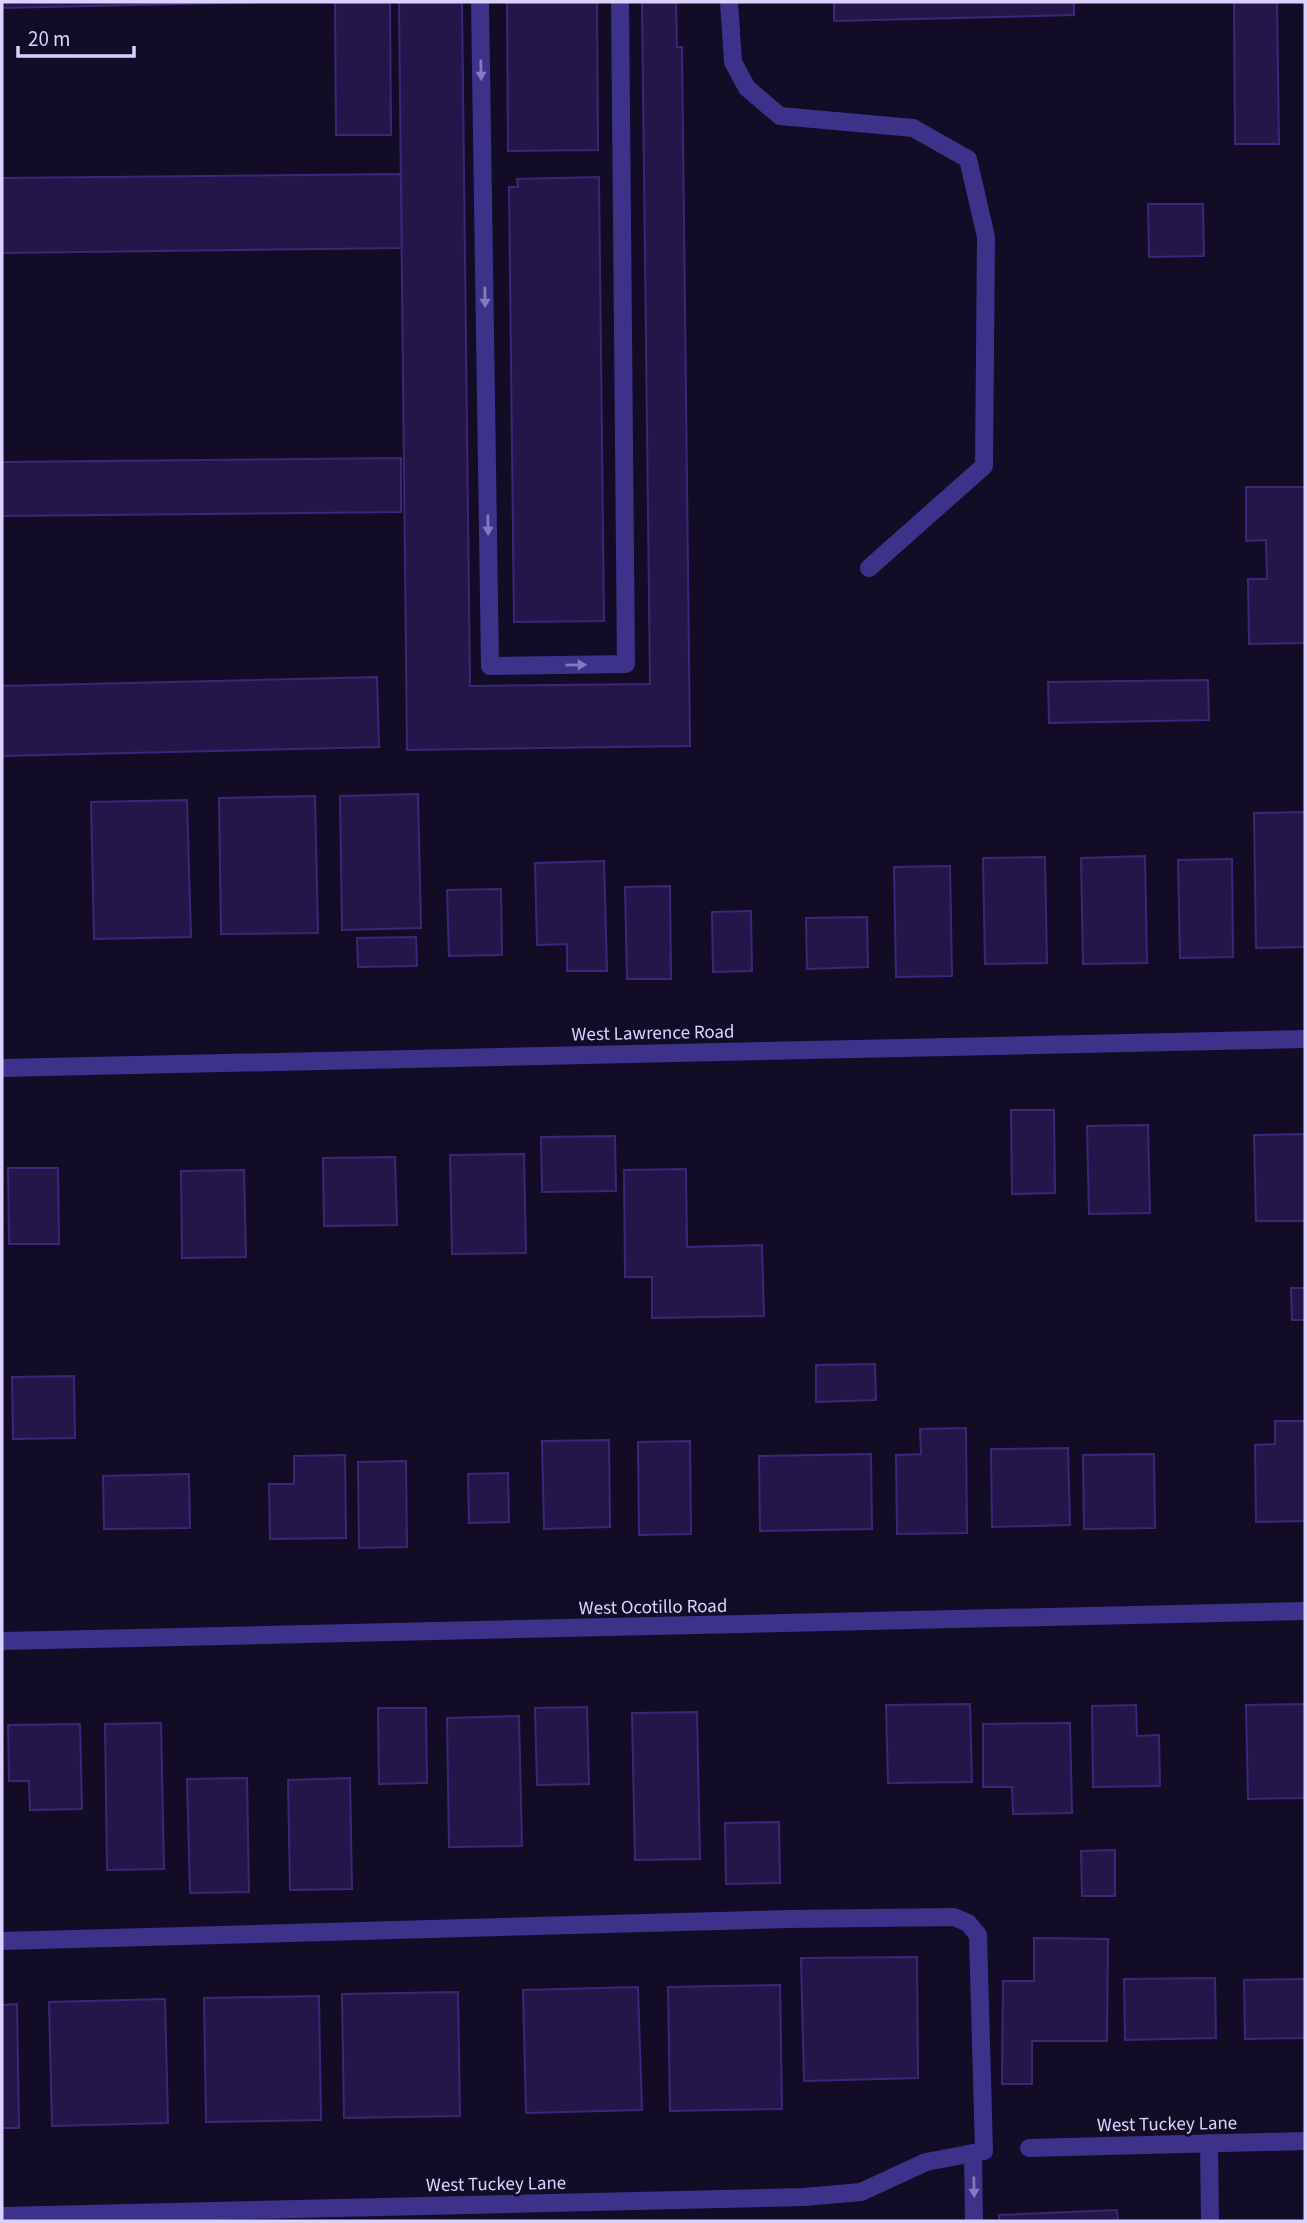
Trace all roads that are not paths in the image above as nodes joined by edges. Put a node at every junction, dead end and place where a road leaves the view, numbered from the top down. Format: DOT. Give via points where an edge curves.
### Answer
graph roads {
  1 [pos="480,2"];
  2 [pos="620,2"];
  3 [pos="729,2"];
  4 [pos="869,568"];
  5 [pos="1305,1039"];
  6 [pos="2,1068"];
  7 [pos="1305,1611"];
  8 [pos="2,1641"];
  9 [pos="2,1941"];
  10 [pos="1305,2141"];
  11 [pos="1209,2143"];
  12 [pos="1029,2148"];
  13 [pos="979,2152"];
  14 [pos="2,2216"];
  15 [pos="974,2221"];
  16 [pos="1210,2221"];
  1 -- 2 [label="street, one-way" via="490,666 626,664"];
  3 -- 4 [label="street" via="733,62 747,88 780,116 913,128 968,159 986,237 984,466"];
  5 -- 6 [label="street, West Lawrence Road"];
  7 -- 8 [label="street, West Ocotillo Road"];
  9 -- 13 [label="street" via="954,1917 968,1923 978,1936"];
  10 -- 11 [label="street, West Tuckey Lane"];
  11 -- 12 [label="street, West Tuckey Lane"];
  11 -- 16 [label="street"];
  13 -- 14 [label="street, West Tuckey Lane" via="926,2162 861,2192 804,2197"];
  13 -- 15 [label="street, one-way"];
}
